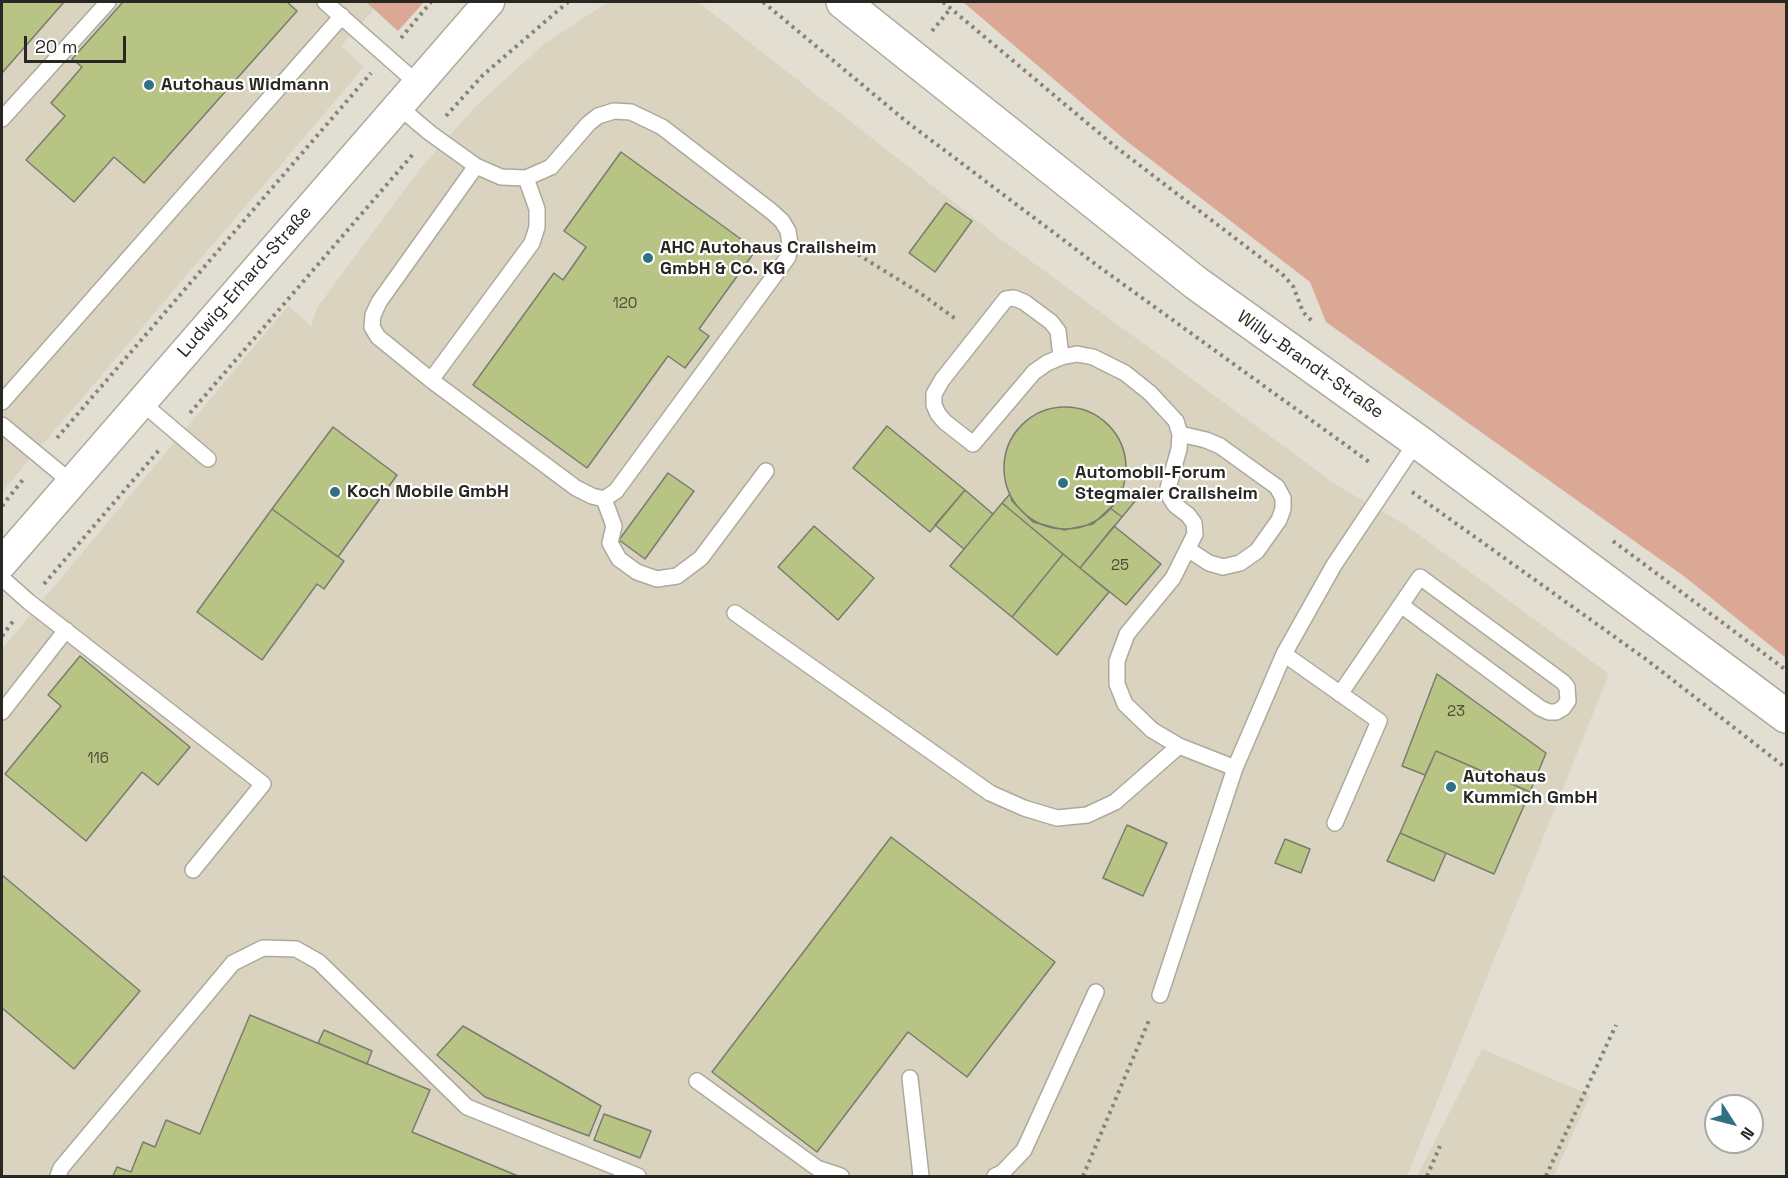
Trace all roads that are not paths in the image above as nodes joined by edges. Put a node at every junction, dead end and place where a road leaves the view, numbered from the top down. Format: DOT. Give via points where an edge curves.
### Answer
graph roads {
  1 [pos="108,2"];
  2 [pos="326,2"];
  3 [pos="489,2"];
  4 [pos="843,2"];
  5 [pos="342,16"];
  6 [pos="417,83"];
  7 [pos="398,106"];
  8 [pos="2,119"];
  9 [pos="476,166"];
  10 [pos="526,178"];
  11 [pos="1061,357"];
  12 [pos="431,380"];
  13 [pos="2,402"];
  14 [pos="141,402"];
  15 [pos="2,425"];
  16 [pos="1180,434"];
  17 [pos="1418,441"];
  18 [pos="208,459"];
  19 [pos="766,471"];
  20 [pos="71,482"];
  21 [pos="604,499"];
  22 [pos="1189,550"];
  23 [pos="2,563"];
  24 [pos="2,578"];
  25 [pos="1401,605"];
  26 [pos="735,613"];
  27 [pos="66,630"];
  28 [pos="1284,654"];
  29 [pos="1340,694"];
  30 [pos="2,712"];
  31 [pos="1786,716"];
  32 [pos="1179,746"];
  33 [pos="1235,768"];
  34 [pos="1335,823"];
  35 [pos="193,870"];
  36 [pos="1096,992"];
  37 [pos="1160,995"];
  38 [pos="909,1078"];
  39 [pos="697,1081"];
  40 [pos="58,1176"];
  41 [pos="638,1176"];
  42 [pos="841,1176"];
  43 [pos="921,1176"];
  44 [pos="995,1176"];
  1 -- 8 [label="lane"];
  2 -- 5 [label="lane"];
  3 -- 6 [label="street, Ludwig-Erhard-Straße"];
  4 -- 17 [label="main road, Willy-Brandt-Straße" via="1196,284"];
  5 -- 6 [label="lane"];
  5 -- 13 [label="lane"];
  6 -- 7 [label="street, Ludwig-Erhard-Straße"];
  7 -- 9 [label="lane"];
  7 -- 14 [label="street, Ludwig-Erhard-Straße"];
  9 -- 10 [label="lane" via="501,177"];
  9 -- 12 [label="lane" via="373,315 372,327 378,337"];
  10 -- 12 [label="lane" via="537,209 532,243"];
  10 -- 21 [label="lane" via="550,167 598,116 631,111 662,127 771,211 788,231 788,256 623,482"];
  11 -- 11 [label="lane" via="1034,372 973,444 945,422 934,405 934,394 942,380 1006,299 1024,302 1058,331"];
  11 -- 16 [label="lane" via="1093,357 1125,374 1176,421"];
  12 -- 21 [label="lane" via="576,488"];
  14 -- 18 [label="lane"];
  14 -- 20 [label="street, Ludwig-Erhard-Straße"];
  15 -- 20 [label="lane"];
  16 -- 22 [label="lane" via="1168,488 1175,505 1194,523"];
  16 -- 22 [label="lane" via="1220,446 1278,487 1283,498 1279,520 1257,551 1240,563 1223,567"];
  17 -- 28 [label="lane" via="1334,565"];
  17 -- 31 [label="main road, Willy-Brandt-Straße"];
  19 -- 21 [label="lane" via="701,558 677,576 657,579 637,572 620,558 610,543 614,526"];
  20 -- 23 [label="street, Ludwig-Erhard-Straße"];
  22 -- 32 [label="lane" via="1173,578 1127,634 1117,661 1117,684 1125,704 1152,730"];
  24 -- 27 [label="lane"];
  25 -- 25 [label="lane" via="1420,577 1563,682 1568,701 1556,712 1540,708"];
  25 -- 29 [label="lane"];
  26 -- 32 [label="lane" via="990,793 1057,818 1087,815 1115,802"];
  27 -- 30 [label="lane"];
  27 -- 35 [label="lane" via="263,784"];
  28 -- 29 [label="lane"];
  28 -- 33 [label="lane"];
  29 -- 34 [label="lane" via="1379,721"];
  32 -- 33 [label="lane"];
  33 -- 37 [label="lane"];
  36 -- 44 [label="lane" via="1024,1150"];
  38 -- 43 [label="lane"];
  39 -- 42 [label="lane" via="817,1168"];
  40 -- 41 [label="lane" via="233,963 263,948 296,949 319,962 467,1107"];
}
